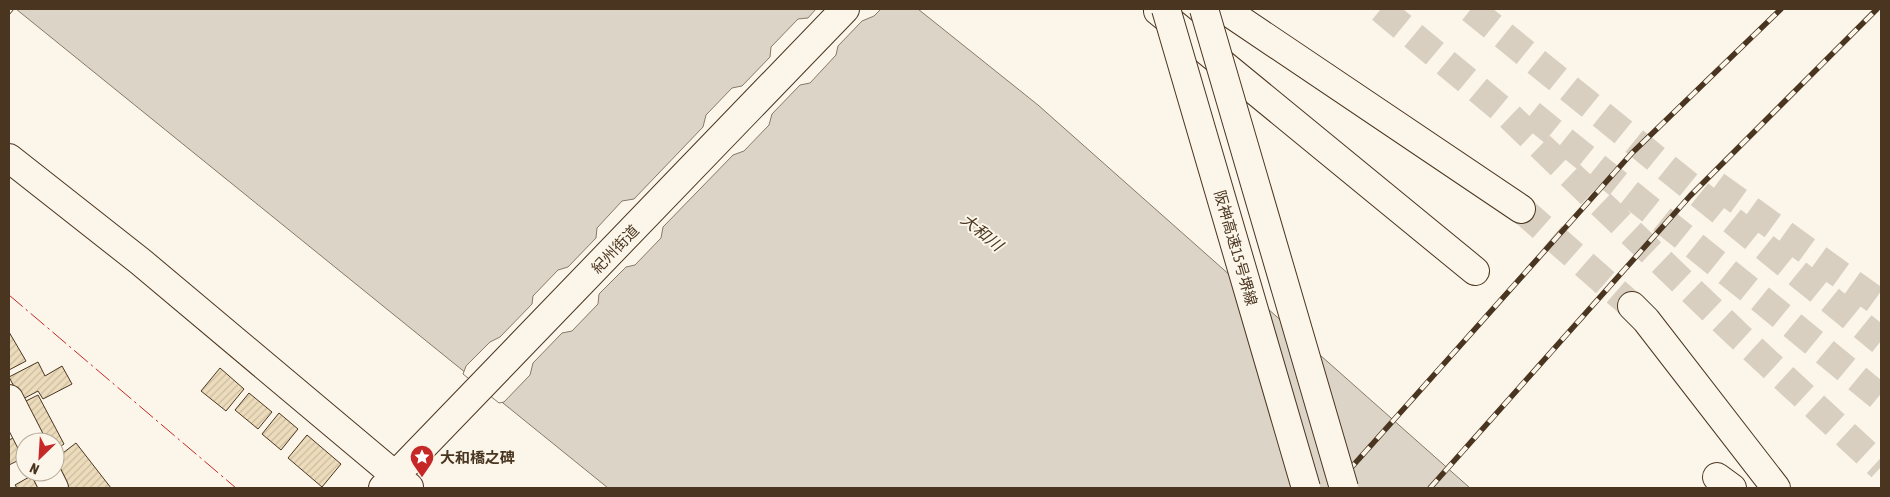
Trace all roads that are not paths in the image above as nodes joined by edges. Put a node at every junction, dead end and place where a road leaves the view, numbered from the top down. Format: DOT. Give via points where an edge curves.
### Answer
graph roads {
  1 [pos="845,9"];
  2 [pos="1155,9"];
  3 [pos="1166,9"];
  4 [pos="1204,9"];
  5 [pos="1224,9"];
  6 [pos="9,158"];
  7 [pos="1521,209"];
  8 [pos="1475,271"];
  9 [pos="1632,306"];
  10 [pos="9,399"];
  11 [pos="26,432"];
  12 [pos="400,479"];
  13 [pos="1306,488"];
  14 [pos="1344,488"];
  15 [pos="1776,488"];
  1 -- 12 [label="main road, 紀州街道"];
  2 -- 8 [label="main road"];
  3 -- 13 [label="main road, 阪神高速15号堺線, bridge"];
  4 -- 14 [label="main road, bridge"];
  5 -- 7 [label="main road"];
  6 -- 12 [label="main road" via="141,262"];
  9 -- 15 [label="main road"];
  10 -- 11 [label="main road"];
}
